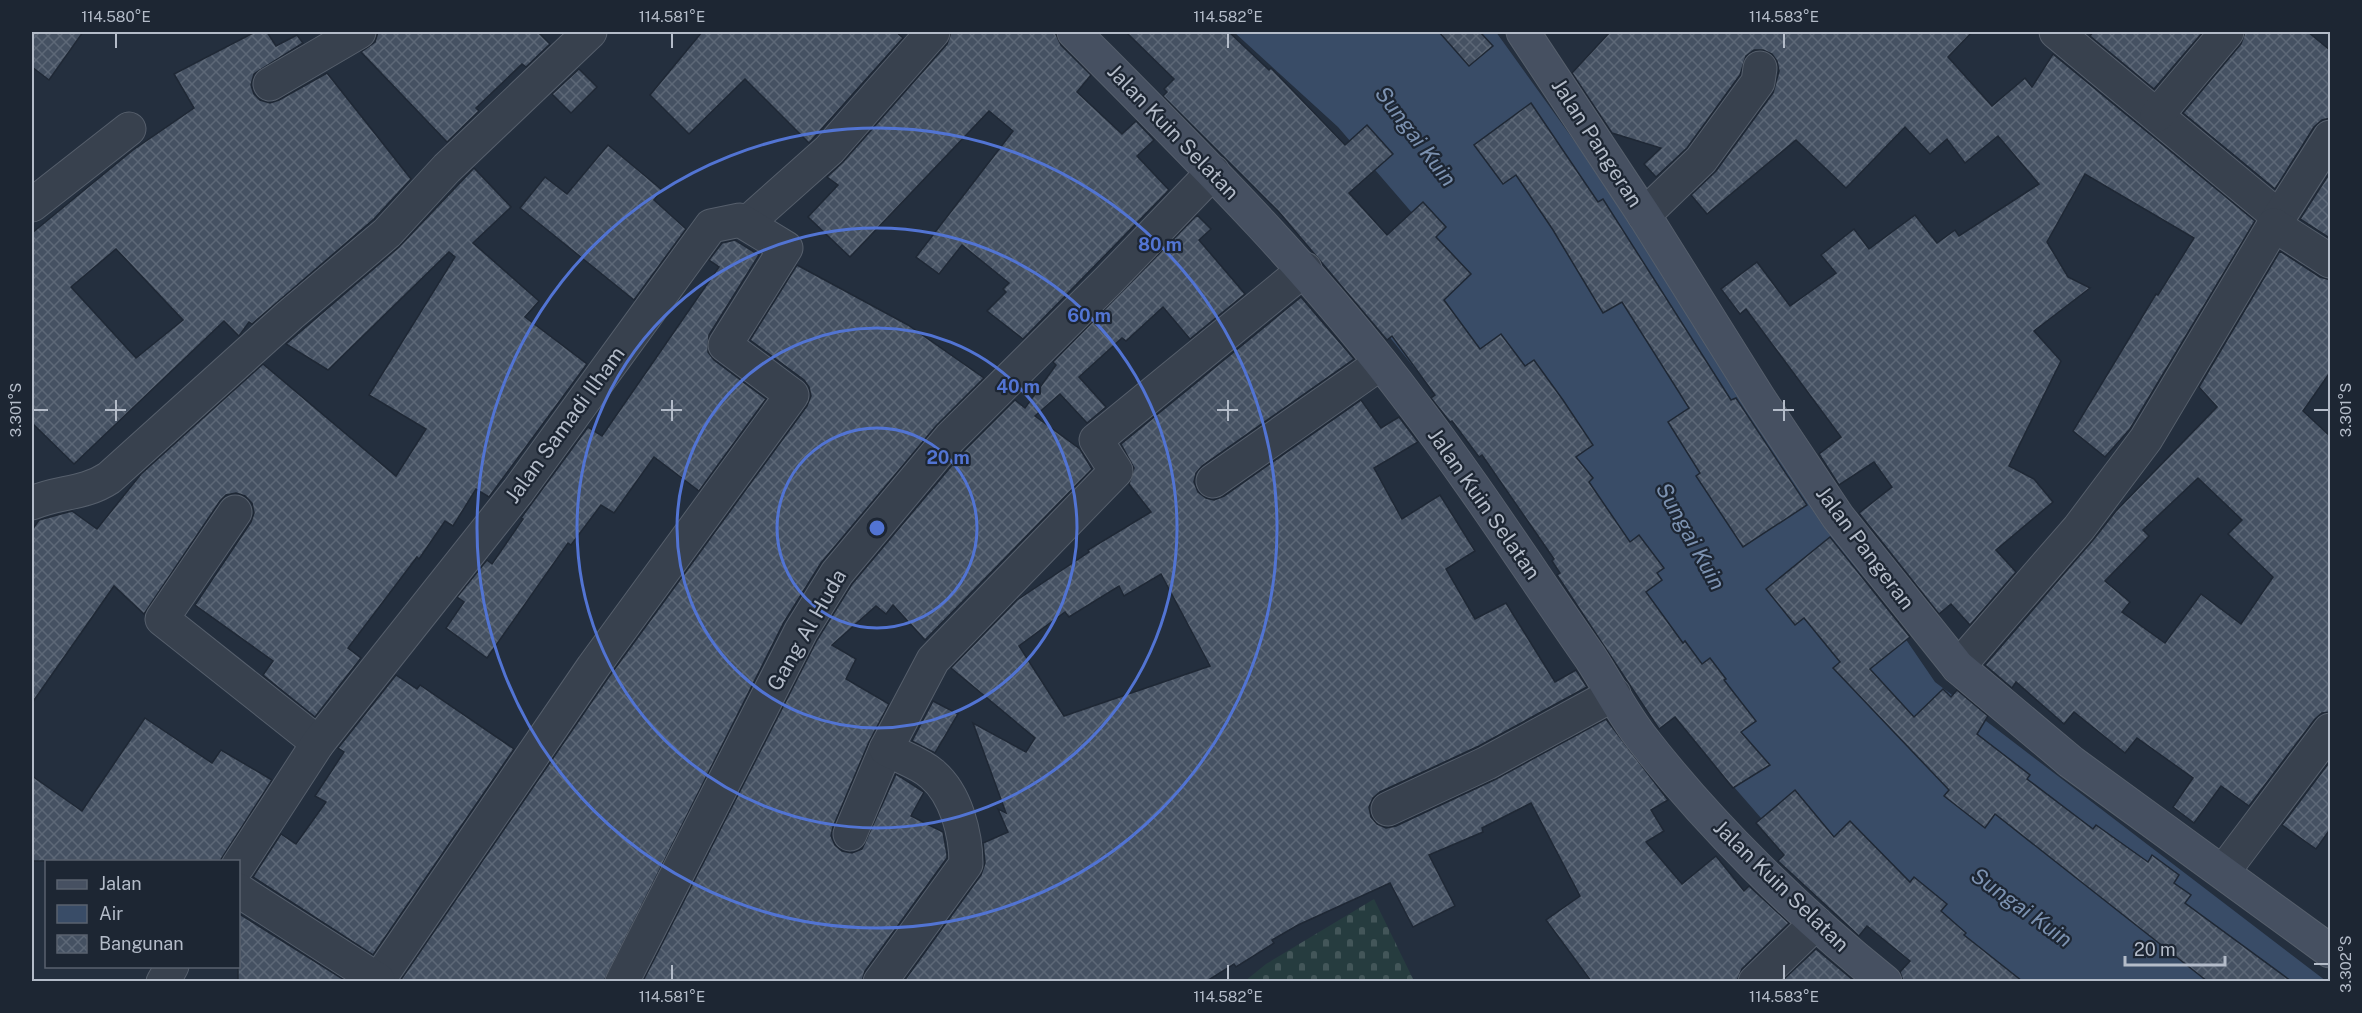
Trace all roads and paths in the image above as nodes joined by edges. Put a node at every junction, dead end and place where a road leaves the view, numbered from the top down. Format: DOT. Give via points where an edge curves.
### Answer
graph roads {
  1 [pos="359,32"];
  2 [pos="590,32"];
  3 [pos="933,32"];
  4 [pos="1074,32"];
  5 [pos="1523,32"];
  6 [pos="2227,32"];
  7 [pos="2066,35"];
  8 [pos="1760,68"];
  9 [pos="270,84"];
  10 [pos="2157,116"];
  11 [pos="129,129"];
  12 [pos="2331,137"];
  13 [pos="1213,172"];
  14 [pos="32,206"];
  15 [pos="1644,214"];
  16 [pos="2276,221"];
  17 [pos="747,223"];
  18 [pos="2331,261"];
  19 [pos="1305,269"];
  20 [pos="1381,363"];
  21 [pos="1213,481"];
  22 [pos="32,503"];
  23 [pos="235,512"];
  24 [pos="1958,667"];
  25 [pos="1614,694"];
  26 [pos="2331,730"];
  27 [pos="318,743"];
  28 [pos="886,749"];
  29 [pos="1388,809"];
  30 [pos="850,834"];
  31 [pos="240,863"];
  32 [pos="2223,872"];
  33 [pos="240,891"];
  34 [pos="1816,923"];
  35 [pos="2331,951"];
  36 [pos="171,968"];
  37 [pos="162,981"];
  38 [pos="378,981"];
  39 [pos="622,981"];
  40 [pos="880,981"];
  41 [pos="1755,981"];
  42 [pos="1885,981"];
  1 -- 9 [label="street"];
  2 -- 22 [label="street" via="447,168 387,233 110,478 73,494 47,496"];
  3 -- 17 [label="street" via="829,150"];
  4 -- 13 [label="street, Jalan Kuin Selatan"];
  5 -- 15 [label="street, Jalan Pangeran"];
  6 -- 10 [label="street"];
  7 -- 10 [label="street"];
  8 -- 15 [label="street" via="1758,82 1701,160"];
  10 -- 16 [label="street"];
  11 -- 14 [label="street"];
  12 -- 16 [label="street"];
  13 -- 19 [label="street, Jalan Kuin Selatan"];
  13 -- 39 [label="street, Gang Al Huda" via="950,438 837,573 801,631"];
  15 -- 24 [label="street, Jalan Pangeran" via="1760,400 1839,517"];
  16 -- 18 [label="street"];
  16 -- 24 [label="street" via="2146,439 2079,528"];
  17 -- 27 [label="street, Jalan Samadi Ilham" via="740,220 711,226 518,491"];
  17 -- 38 [label="street" via="786,248 725,345 792,395 593,667"];
  19 -- 20 [label="street, Jalan Kuin Selatan"];
  19 -- 28 [label="street" via="1095,440 1116,471 933,660"];
  20 -- 21 [label="street"];
  20 -- 25 [label="street, Jalan Kuin Selatan" via="1411,400"];
  23 -- 27 [label="street" via="162,619"];
  24 -- 32 [label="street, Jalan Pangeran" via="2071,762"];
  25 -- 29 [label="street" via="1487,764"];
  25 -- 34 [label="street, Jalan Kuin Selatan" via="1638,734 1689,795"];
  26 -- 32 [label="street"];
  27 -- 31 [label="street, Jalan Samadi Ilham"];
  28 -- 30 [label="street"];
  28 -- 40 [label="street" via="932,773 947,794 966,842 966,864"];
  32 -- 35 [label="street, Jalan Pangeran"];
  33 -- 38 [label="street"];
  34 -- 41 [label="street"];
  34 -- 42 [label="street, Jalan Kuin Selatan"];
  36 -- 37 [label="street"];
}
